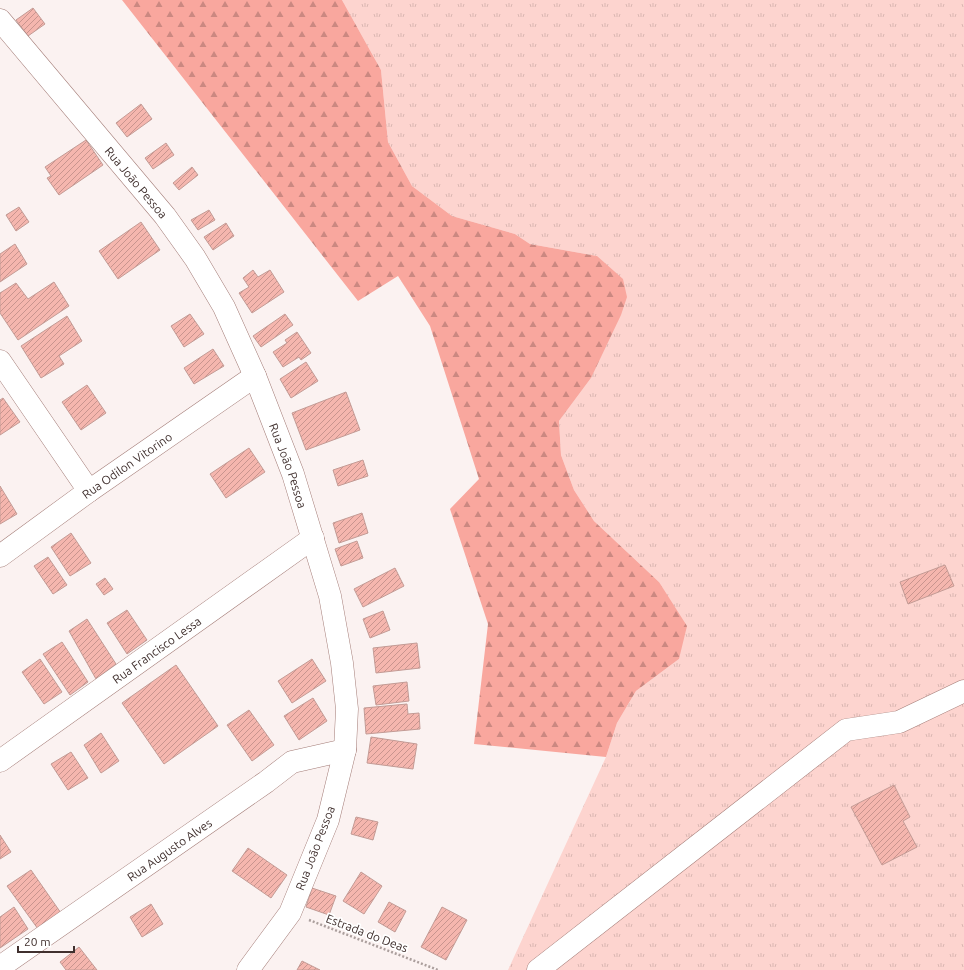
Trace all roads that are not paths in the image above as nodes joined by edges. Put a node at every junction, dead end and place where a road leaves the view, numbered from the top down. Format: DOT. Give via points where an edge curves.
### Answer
graph roads {
  1 [pos="0,20"];
  2 [pos="0,361"];
  3 [pos="255,376"];
  4 [pos="90,491"];
  5 [pos="313,538"];
  6 [pos="0,556"];
  7 [pos="964,691"];
  8 [pos="345,750"];
  9 [pos="0,761"];
  10 [pos="0,967"];
  11 [pos="248,970"];
  12 [pos="538,970"];
  1 -- 3 [label="street, Rua João Pessoa" via="165,216 195,258 224,307"];
  2 -- 4 [label="street"];
  3 -- 4 [label="street, Rua Odilon Vitorino"];
  3 -- 5 [label="street, Rua João Pessoa" via="293,474"];
  4 -- 6 [label="street, Rua Odilon Vitorino"];
  5 -- 8 [label="street, Rua João Pessoa" via="330,596 342,663 347,709"];
  5 -- 9 [label="street, Rua Francisco Lessa"];
  7 -- 12 [label="street" via="899,722 846,730"];
  8 -- 10 [label="street, Rua Augusto Alves" via="292,762"];
  8 -- 11 [label="street, Rua João Pessoa" via="328,820 290,913"];
}
